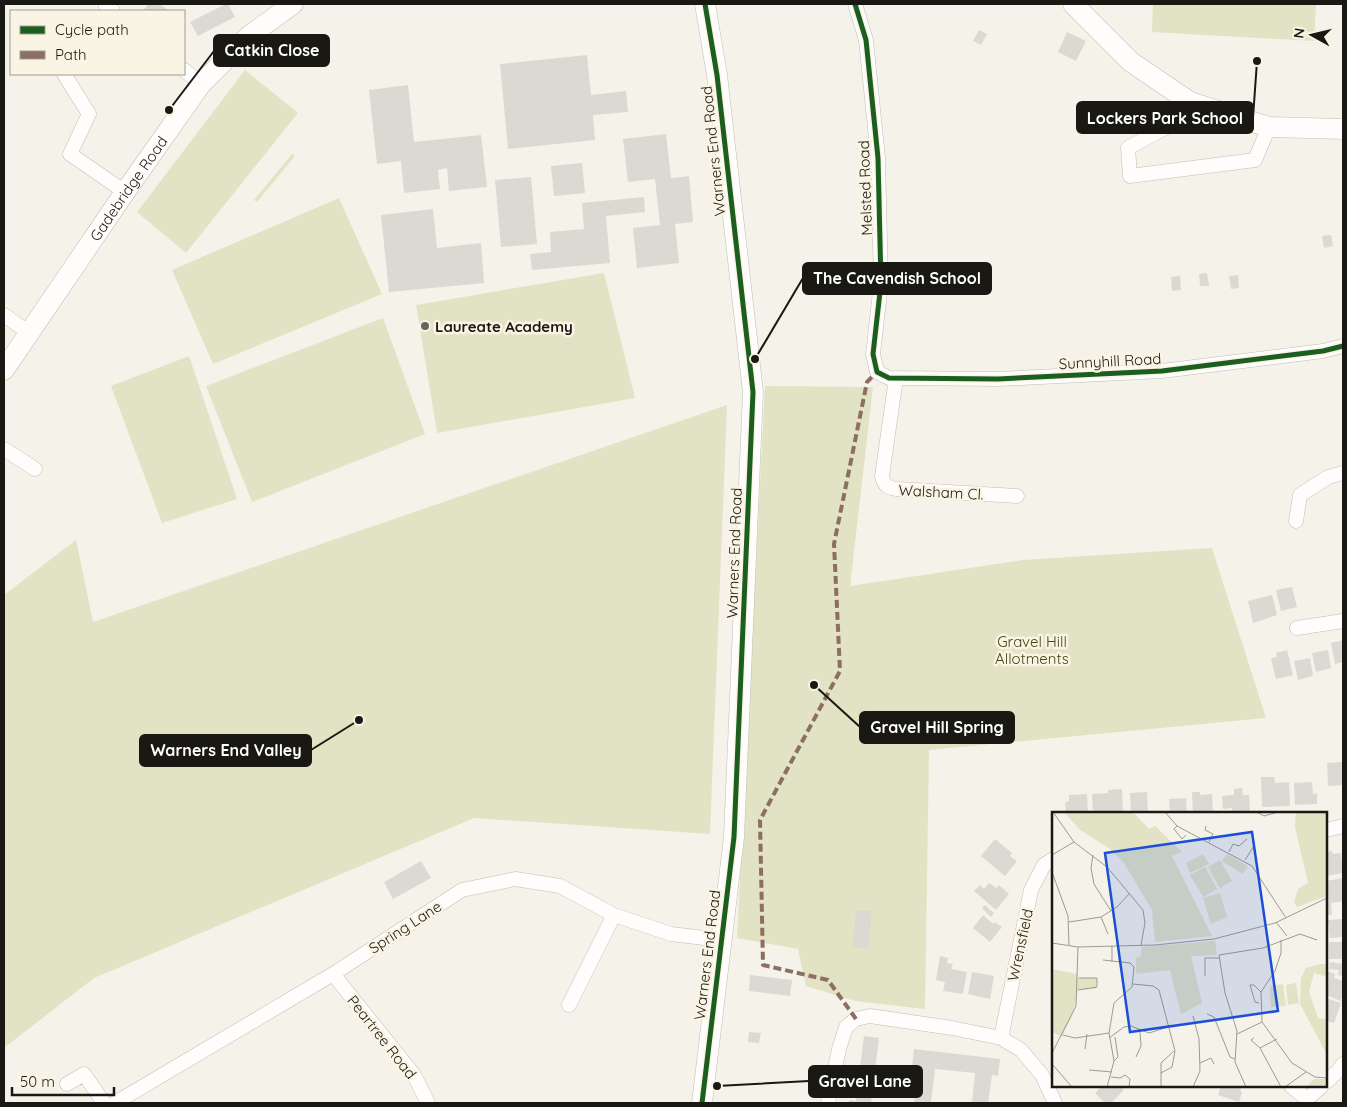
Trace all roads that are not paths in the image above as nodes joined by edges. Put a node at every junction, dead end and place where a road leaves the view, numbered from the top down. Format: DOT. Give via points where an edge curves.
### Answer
graph roads {
  1 [pos="293,4"];
  2 [pos="705,4"];
  3 [pos="855,4"];
  4 [pos="1073,4"];
  5 [pos="185,71"];
  6 [pos="65,75"];
  7 [pos="201,84"];
  8 [pos="1190,102"];
  9 [pos="1269,127"];
  10 [pos="1343,129"];
  11 [pos="125,192"];
  12 [pos="4,315"];
  13 [pos="29,333"];
  14 [pos="1343,346"];
  15 [pos="4,370"];
  16 [pos="877,372"];
  17 [pos="896,378"];
  18 [pos="4,449"];
  19 [pos="35,469"];
  20 [pos="1343,474"];
  21 [pos="1017,496"];
  22 [pos="1296,521"];
  23 [pos="1343,622"];
  24 [pos="1298,628"];
  25 [pos="1343,826"];
  26 [pos="1327,830"];
  27 [pos="1052,860"];
  28 [pos="614,915"];
  29 [pos="721,940"];
  30 [pos="333,974"];
  31 [pos="569,1004"];
  32 [pos="1001,1038"];
  33 [pos="1343,1064"];
  34 [pos="1327,1081"];
  35 [pos="67,1084"];
  36 [pos="1292,1087"];
  37 [pos="1321,1087"];
  38 [pos="1307,1101"];
  39 [pos="104,1103"];
  40 [pos="115,1103"];
  41 [pos="428,1103"];
  42 [pos="702,1103"];
  43 [pos="828,1103"];
  44 [pos="1055,1103"];
  1 -- 7 [label="street, Gadebridge Road" via="249,36"];
  2 -- 29 [label="street, Warners End Road" via="717,75 753,392 734,837"];
  3 -- 16 [label="street, Melsted Road" via="866,40 878,158 880,283 873,354"];
  4 -- 8 [label="street" via="1130,62"];
  5 -- 7 [label="street"];
  6 -- 11 [label="street" via="89,114 70,154"];
  7 -- 11 [label="street, Gadebridge Road"];
  8 -- 9 [label="street"];
  8 -- 9 [label="street" via="1166,128 1128,148 1130,176 1254,160"];
  9 -- 10 [label="street"];
  11 -- 13 [label="street, Gadebridge Road"];
  12 -- 13 [label="street"];
  13 -- 15 [label="street, Gadebridge Road"];
  14 -- 17 [label="street, Sunnyhill Road" via="1162,371 998,379"];
  16 -- 17 [label="street, Sunnyhill Road"];
  17 -- 21 [label="street, Walsham Cl." via="882,476 884,484 897,489"];
  18 -- 19 [label="street"];
  20 -- 22 [label="street" via="1328,477 1300,495"];
  23 -- 24 [label="street"];
  25 -- 26 [label="street"];
  27 -- 32 [label="street, Wrensfield" via="1044,866 1032,890"];
  28 -- 29 [label="street, Spring Lane" via="671,934"];
  28 -- 30 [label="street, Spring Lane" via="560,886 515,879 462,890"];
  28 -- 31 [label="street"];
  29 -- 42 [label="street, Warners End Road"];
  30 -- 40 [label="street, Spring Lane"];
  30 -- 41 [label="street, Peartree Road" via="414,1075"];
  32 -- 43 [label="street" via="870,1016 856,1019 846,1027 842,1036"];
  32 -- 44 [label="street" via="1022,1050 1042,1075"];
  33 -- 34 [label="street"];
  35 -- 39 [label="street" via="84,1074"];
  36 -- 38 [label="street"];
  37 -- 38 [label="street"];
}
